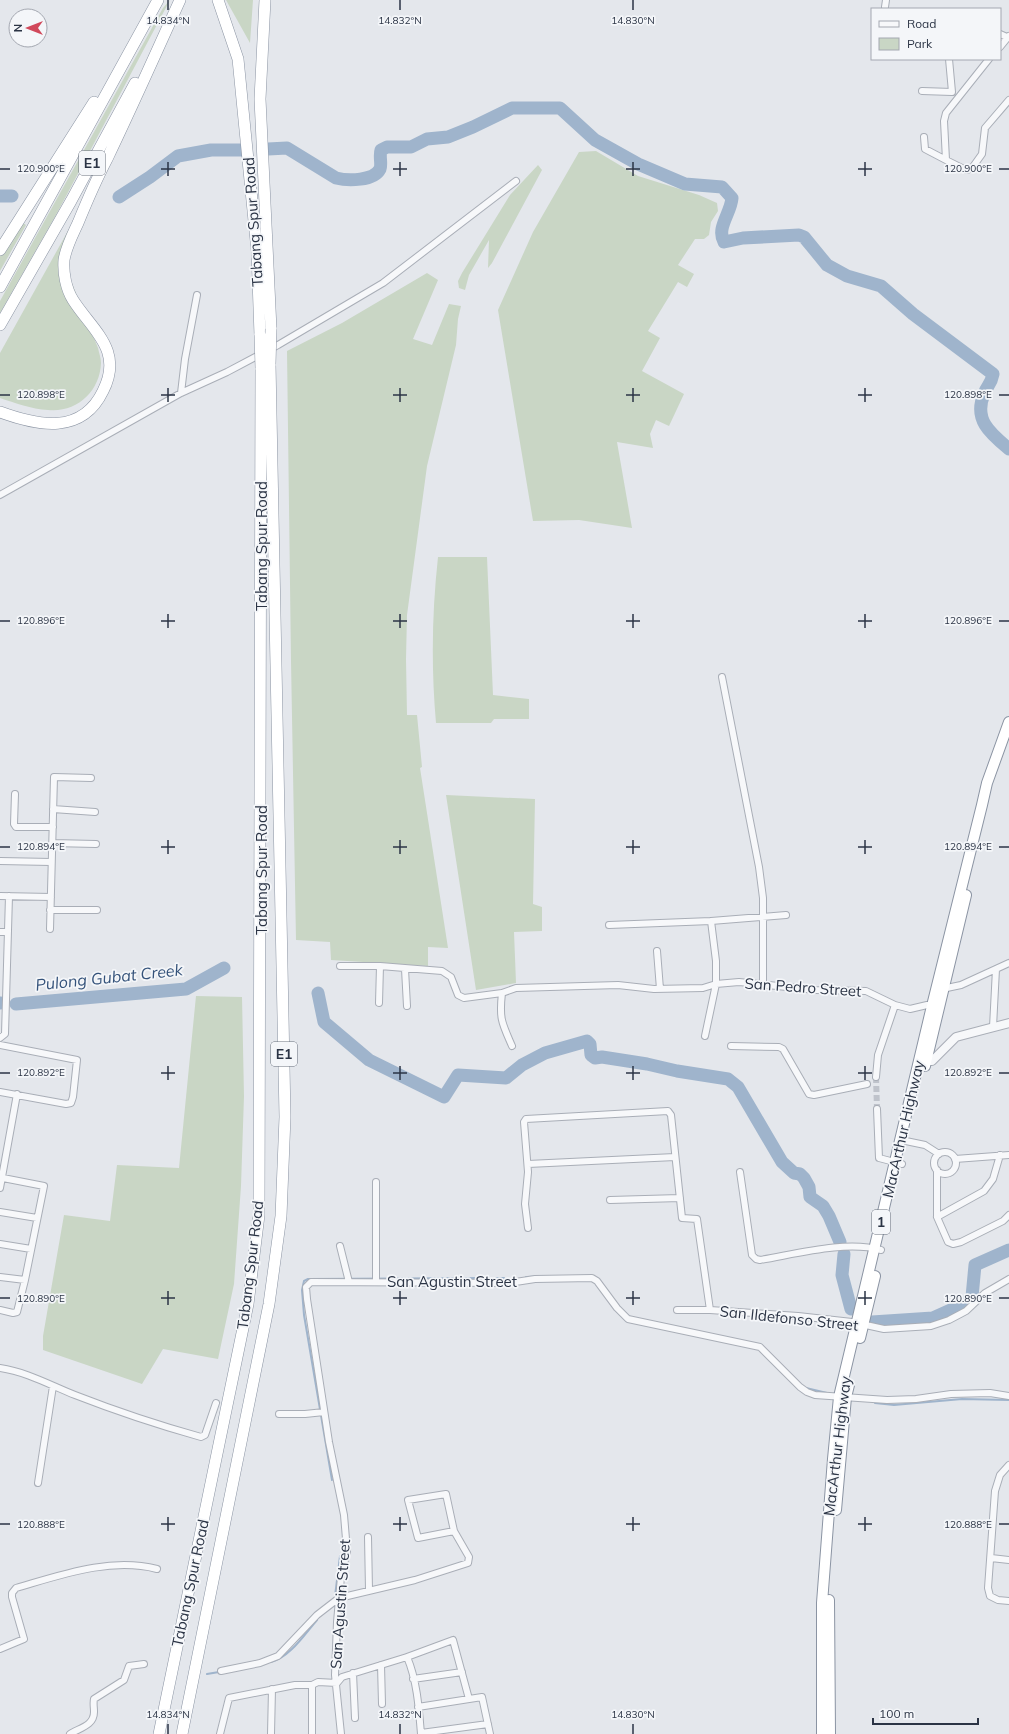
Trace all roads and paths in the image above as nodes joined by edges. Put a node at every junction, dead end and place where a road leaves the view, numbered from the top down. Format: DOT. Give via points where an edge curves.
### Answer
graph roads {
  1 [pos="157,0"];
  2 [pos="180,0"];
  3 [pos="218,0"];
  4 [pos="265,0"];
  5 [pos="886,0"];
  6 [pos="885,7"];
  7 [pos="1009,37"];
  8 [pos="1001,46"];
  9 [pos="949,60"];
  10 [pos="988,60"];
  11 [pos="922,91"];
  12 [pos="952,92"];
  13 [pos="958,98"];
  14 [pos="1009,100"];
  15 [pos="924,137"];
  16 [pos="946,160"];
  17 [pos="516,181"];
  18 [pos="0,250"];
  19 [pos="0,287"];
  20 [pos="197,296"];
  21 [pos="0,325"];
  22 [pos="265,366"];
  23 [pos="181,393"];
  24 [pos="0,412"];
  25 [pos="0,496"];
  26 [pos="722,677"];
  27 [pos="1009,722"];
  28 [pos="1009,740"];
  29 [pos="91,778"];
  30 [pos="14,794"];
  31 [pos="53,809"];
  32 [pos="95,812"];
  33 [pos="53,827"];
  34 [pos="52,843"];
  35 [pos="96,844"];
  36 [pos="0,861"];
  37 [pos="52,862"];
  38 [pos="0,896"];
  39 [pos="9,896"];
  40 [pos="51,897"];
  41 [pos="50,910"];
  42 [pos="96,910"];
  43 [pos="786,916"];
  44 [pos="763,918"];
  45 [pos="711,921"];
  46 [pos="609,925"];
  47 [pos="50,929"];
  48 [pos="0,932"];
  49 [pos="8,932"];
  50 [pos="657,951"];
  51 [pos="1009,963"];
  52 [pos="340,966"];
  53 [pos="380,966"];
  54 [pos="405,969"];
  55 [pos="996,969"];
  56 [pos="716,984"];
  57 [pos="763,985"];
  58 [pos="660,989"];
  59 [pos="941,989"];
  60 [pos="502,993"];
  61 [pos="380,1003"];
  62 [pos="894,1005"];
  63 [pos="408,1006"];
  64 [pos="935,1007"];
  65 [pos="1009,1023"];
  66 [pos="992,1027"];
  67 [pos="2,1035"];
  68 [pos="705,1036"];
  69 [pos="0,1045"];
  70 [pos="512,1046"];
  71 [pos="731,1046"];
  72 [pos="923,1061"];
  73 [pos="876,1076"];
  74 [pos="868,1084"];
  75 [pos="0,1092"];
  76 [pos="17,1094"];
  77 [pos="877,1109"];
  78 [pos="904,1140"];
  79 [pos="939,1154"];
  80 [pos="1000,1155"];
  81 [pos="1009,1155"];
  82 [pos="675,1157"];
  83 [pos="955,1159"];
  84 [pos="899,1163"];
  85 [pos="528,1164"];
  86 [pos="937,1170"];
  87 [pos="740,1172"];
  88 [pos="3,1178"];
  89 [pos="376,1182"];
  90 [pos="0,1188"];
  91 [pos="680,1198"];
  92 [pos="610,1200"];
  93 [pos="0,1212"];
  94 [pos="1009,1215"];
  95 [pos="937,1217"];
  96 [pos="37,1218"];
  97 [pos="528,1228"];
  98 [pos="0,1244"];
  99 [pos="340,1246"];
  100 [pos="31,1249"];
  101 [pos="878,1249"];
  102 [pos="0,1277"];
  103 [pos="1009,1279"];
  104 [pos="25,1280"];
  105 [pos="349,1282"];
  106 [pos="376,1282"];
  107 [pos="0,1310"];
  108 [pos="677,1310"];
  109 [pos="710,1310"];
  110 [pos="860,1325"];
  111 [pos="0,1368"];
  112 [pos="53,1386"];
  113 [pos="1009,1396"];
  114 [pos="843,1397"];
  115 [pos="216,1403"];
  116 [pos="324,1412"];
  117 [pos="280,1414"];
  118 [pos="1009,1465"];
  119 [pos="38,1483"];
  120 [pos="454,1531"];
  121 [pos="368,1537"];
  122 [pos="991,1558"];
  123 [pos="1009,1560"];
  124 [pos="157,1569"];
  125 [pos="369,1590"];
  126 [pos="339,1598"];
  127 [pos="1009,1601"];
  128 [pos="0,1649"];
  129 [pos="407,1657"];
  130 [pos="144,1664"];
  131 [pos="381,1665"];
  132 [pos="221,1671"];
  133 [pos="462,1672"];
  134 [pos="353,1674"];
  135 [pos="413,1679"];
  136 [pos="337,1683"];
  137 [pos="312,1685"];
  138 [pos="272,1689"];
  139 [pos="468,1699"];
  140 [pos="382,1704"];
  141 [pos="418,1707"];
  142 [pos="355,1718"];
  143 [pos="488,1724"];
  144 [pos="70,1734"];
  145 [pos="159,1734"];
  146 [pos="182,1734"];
  147 [pos="220,1734"];
  148 [pos="271,1734"];
  149 [pos="312,1734"];
  150 [pos="341,1734"];
  151 [pos="421,1734"];
  152 [pos="490,1734"];
  153 [pos="822,1734"];
  154 [pos="830,1734"];
  1 -- 18 [label="highway"];
  1 -- 19 [label="highway, E1"];
  2 -- 21 [label="highway, E1" via="71,202"];
  2 -- 24 [label="highway" via="92,189 64,259 65,276 72,299 102,336 107,350 109,367 104,390 85,414 59,424 36,422"];
  3 -- 22 [label="highway, Tabang Spur Road / E1, bridge" via="238,59 257,251 260,335"];
  4 -- 22 [label="highway, Tabang Spur Road / E1, bridge" via="260,99 271,329"];
  5 -- 6 [label="street"];
  7 -- 8 [label="street"];
  9 -- 12 [label="street"];
  10 -- 13 [label="street"];
  11 -- 12 [label="street"];
  12 -- 13 [label="street"];
  13 -- 16 [label="street" via="945,116"];
  14 -- 16 [label="street" via="985,128 984,149 972,168 967,170"];
  15 -- 16 [label="street" via="925,149"];
  17 -- 23 [label="street" via="383,283 278,345"];
  20 -- 23 [label="street"];
  22 -- 145 [label="highway, Tabang Spur Road / E1" via="259,1215 248,1304"];
  22 -- 146 [label="highway, Tabang Spur Road / E1" via="285,1117 280,1216 269,1304"];
  23 -- 25 [label="street"];
  26 -- 44 [label="street" via="759,867"];
  27 -- 59 [label="highway, MacArthur Highway / 1" via="987,783"];
  28 -- 59 [label="highway, MacArthur Highway / 1" via="994,784"];
  29 -- 31 [label="street" via="54,777"];
  30 -- 33 [label="street" via="16,827"];
  31 -- 32 [label="street"];
  31 -- 33 [label="street"];
  33 -- 34 [label="street"];
  34 -- 35 [label="street"];
  34 -- 37 [label="street"];
  36 -- 37 [label="street"];
  37 -- 40 [label="street"];
  38 -- 39 [label="street"];
  39 -- 40 [label="street"];
  39 -- 49 [label="street"];
  40 -- 41 [label="street"];
  41 -- 42 [label="street"];
  41 -- 47 [label="street"];
  43 -- 44 [label="street"];
  44 -- 45 [label="street"];
  44 -- 57 [label="street"];
  45 -- 46 [label="street"];
  45 -- 56 [label="street"];
  48 -- 49 [label="street"];
  49 -- 67 [label="street"];
  50 -- 58 [label="street"];
  51 -- 55 [label="street"];
  52 -- 53 [label="street"];
  53 -- 54 [label="street"];
  53 -- 61 [label="street"];
  54 -- 60 [label="street, San Pedro Street" via="447,973 458,995 464,998"];
  54 -- 63 [label="street"];
  55 -- 59 [label="street" via="961,985"];
  55 -- 66 [label="street"];
  56 -- 57 [label="street, San Pedro Street" via="739,982"];
  56 -- 58 [label="street, San Pedro Street" via="703,988"];
  56 -- 68 [label="street"];
  57 -- 62 [label="street, San Pedro Street" via="866,991"];
  58 -- 60 [label="street, San Pedro Street" via="618,985 516,988"];
  59 -- 64 [label="highway, MacArthur Highway / 1"];
  60 -- 70 [label="street" via="501,1020"];
  62 -- 64 [label="street, San Pedro Street" via="910,1009 927,1005"];
  62 -- 73 [label="street" via="878,1055"];
  64 -- 72 [label="highway, MacArthur Highway / 1"];
  65 -- 66 [label="street"];
  66 -- 72 [label="street" via="956,1037 932,1061"];
  69 -- 76 [label="street" via="76,1060 71,1103"];
  71 -- 74 [label="street" via="783,1049 809,1094"];
  72 -- 78 [label="highway, MacArthur Highway / 1"];
  75 -- 76 [label="street"];
  76 -- 88 [label="street"];
  77 -- 84 [label="street" via="879,1158"];
  78 -- 79 [label="street" via="925,1145"];
  78 -- 84 [label="highway, MacArthur Highway / 1"];
  79 -- 83 [label="street" via="950,1153"];
  79 -- 86 [label="street" via="935,1164"];
  80 -- 81 [label="street"];
  80 -- 83 [label="street"];
  80 -- 95 [label="street" via="993,1179 984,1190"];
  82 -- 85 [label="street"];
  82 -- 85 [label="street, San Ildefonso Street" via="671,1115 668,1111 526,1119 524,1122"];
  82 -- 91 [label="street, San Ildefonso Street"];
  83 -- 86 [label="street" via="956,1165 951,1172 942,1173"];
  84 -- 101 [label="highway, MacArthur Highway / 1"];
  85 -- 97 [label="street, San Ildefonso Street" via="525,1204"];
  86 -- 95 [label="street"];
  87 -- 101 [label="street" via="752,1255 756,1259 837,1247"];
  88 -- 90 [label="street"];
  88 -- 96 [label="street" via="44,1186"];
  89 -- 106 [label="street"];
  91 -- 92 [label="street"];
  91 -- 109 [label="street, San Ildefonso Street" via="682,1218 697,1219"];
  93 -- 96 [label="street"];
  94 -- 95 [label="street" via="1004,1220 953,1244 948,1242"];
  96 -- 100 [label="street"];
  98 -- 100 [label="street"];
  99 -- 105 [label="street"];
  100 -- 104 [label="street"];
  101 -- 110 [label="highway, MacArthur Highway / 1"];
  102 -- 104 [label="street"];
  103 -- 110 [label="street, San Ildefonso Street" via="985,1293 966,1311 937,1324 899,1329"];
  104 -- 107 [label="street" via="17,1312"];
  105 -- 106 [label="street, San Agustin Street"];
  105 -- 116 [label="street, San Agustin Street" via="311,1282 306,1287"];
  106 -- 114 [label="street, San Agustin Street" via="509,1283 535,1279 592,1278 597,1280 628,1319 760,1347 807,1392"];
  108 -- 109 [label="street"];
  109 -- 110 [label="street, San Ildefonso Street" via="798,1316"];
  110 -- 114 [label="highway, MacArthur Highway / 1"];
  111 -- 112 [label="street"];
  112 -- 115 [label="street" via="119,1412 201,1437 205,1435"];
  112 -- 119 [label="street"];
  113 -- 114 [label="street, San Agustin Street" via="990,1393 950,1394 888,1400"];
  114 -- 153 [label="highway, MacArthur Highway / 1" via="833,1459 822,1603"];
  114 -- 154 [label="highway, MacArthur Highway / 1" via="829,1603"];
  116 -- 117 [label="street"];
  116 -- 126 [label="street, San Agustin Street" via="344,1515 347,1551"];
  118 -- 122 [label="street" via="1000,1475 995,1491"];
  120 -- 120 [label="street" via="418,1538 408,1500 446,1494"];
  120 -- 125 [label="street" via="469,1557 468,1563 415,1580"];
  121 -- 125 [label="street"];
  122 -- 123 [label="street"];
  122 -- 127 [label="street" via="988,1588 990,1596"];
  124 -- 128 [label="street" via="135,1565 100,1567 16,1588 12,1597 24,1639"];
  125 -- 126 [label="street"];
  126 -- 132 [label="street" via="318,1615 278,1656 260,1663"];
  126 -- 136 [label="street, San Agustin Street" via="335,1675"];
  129 -- 131 [label="street"];
  129 -- 133 [label="street" via="453,1640"];
  129 -- 135 [label="street"];
  130 -- 144 [label="street" via="128,1667 124,1680 94,1699 93,1718 87,1726"];
  131 -- 134 [label="street"];
  131 -- 140 [label="street"];
  133 -- 135 [label="street"];
  133 -- 139 [label="street"];
  134 -- 136 [label="street" via="342,1677"];
  134 -- 142 [label="street"];
  135 -- 141 [label="street"];
  136 -- 137 [label="street" via="318,1682"];
  136 -- 150 [label="street, San Agustin Street"];
  137 -- 138 [label="street"];
  137 -- 149 [label="street"];
  138 -- 147 [label="street" via="229,1698"];
  138 -- 148 [label="street"];
  139 -- 141 [label="street"];
  139 -- 143 [label="street" via="482,1697"];
  141 -- 151 [label="street"];
  143 -- 151 [label="street"];
  143 -- 152 [label="street"];
}
